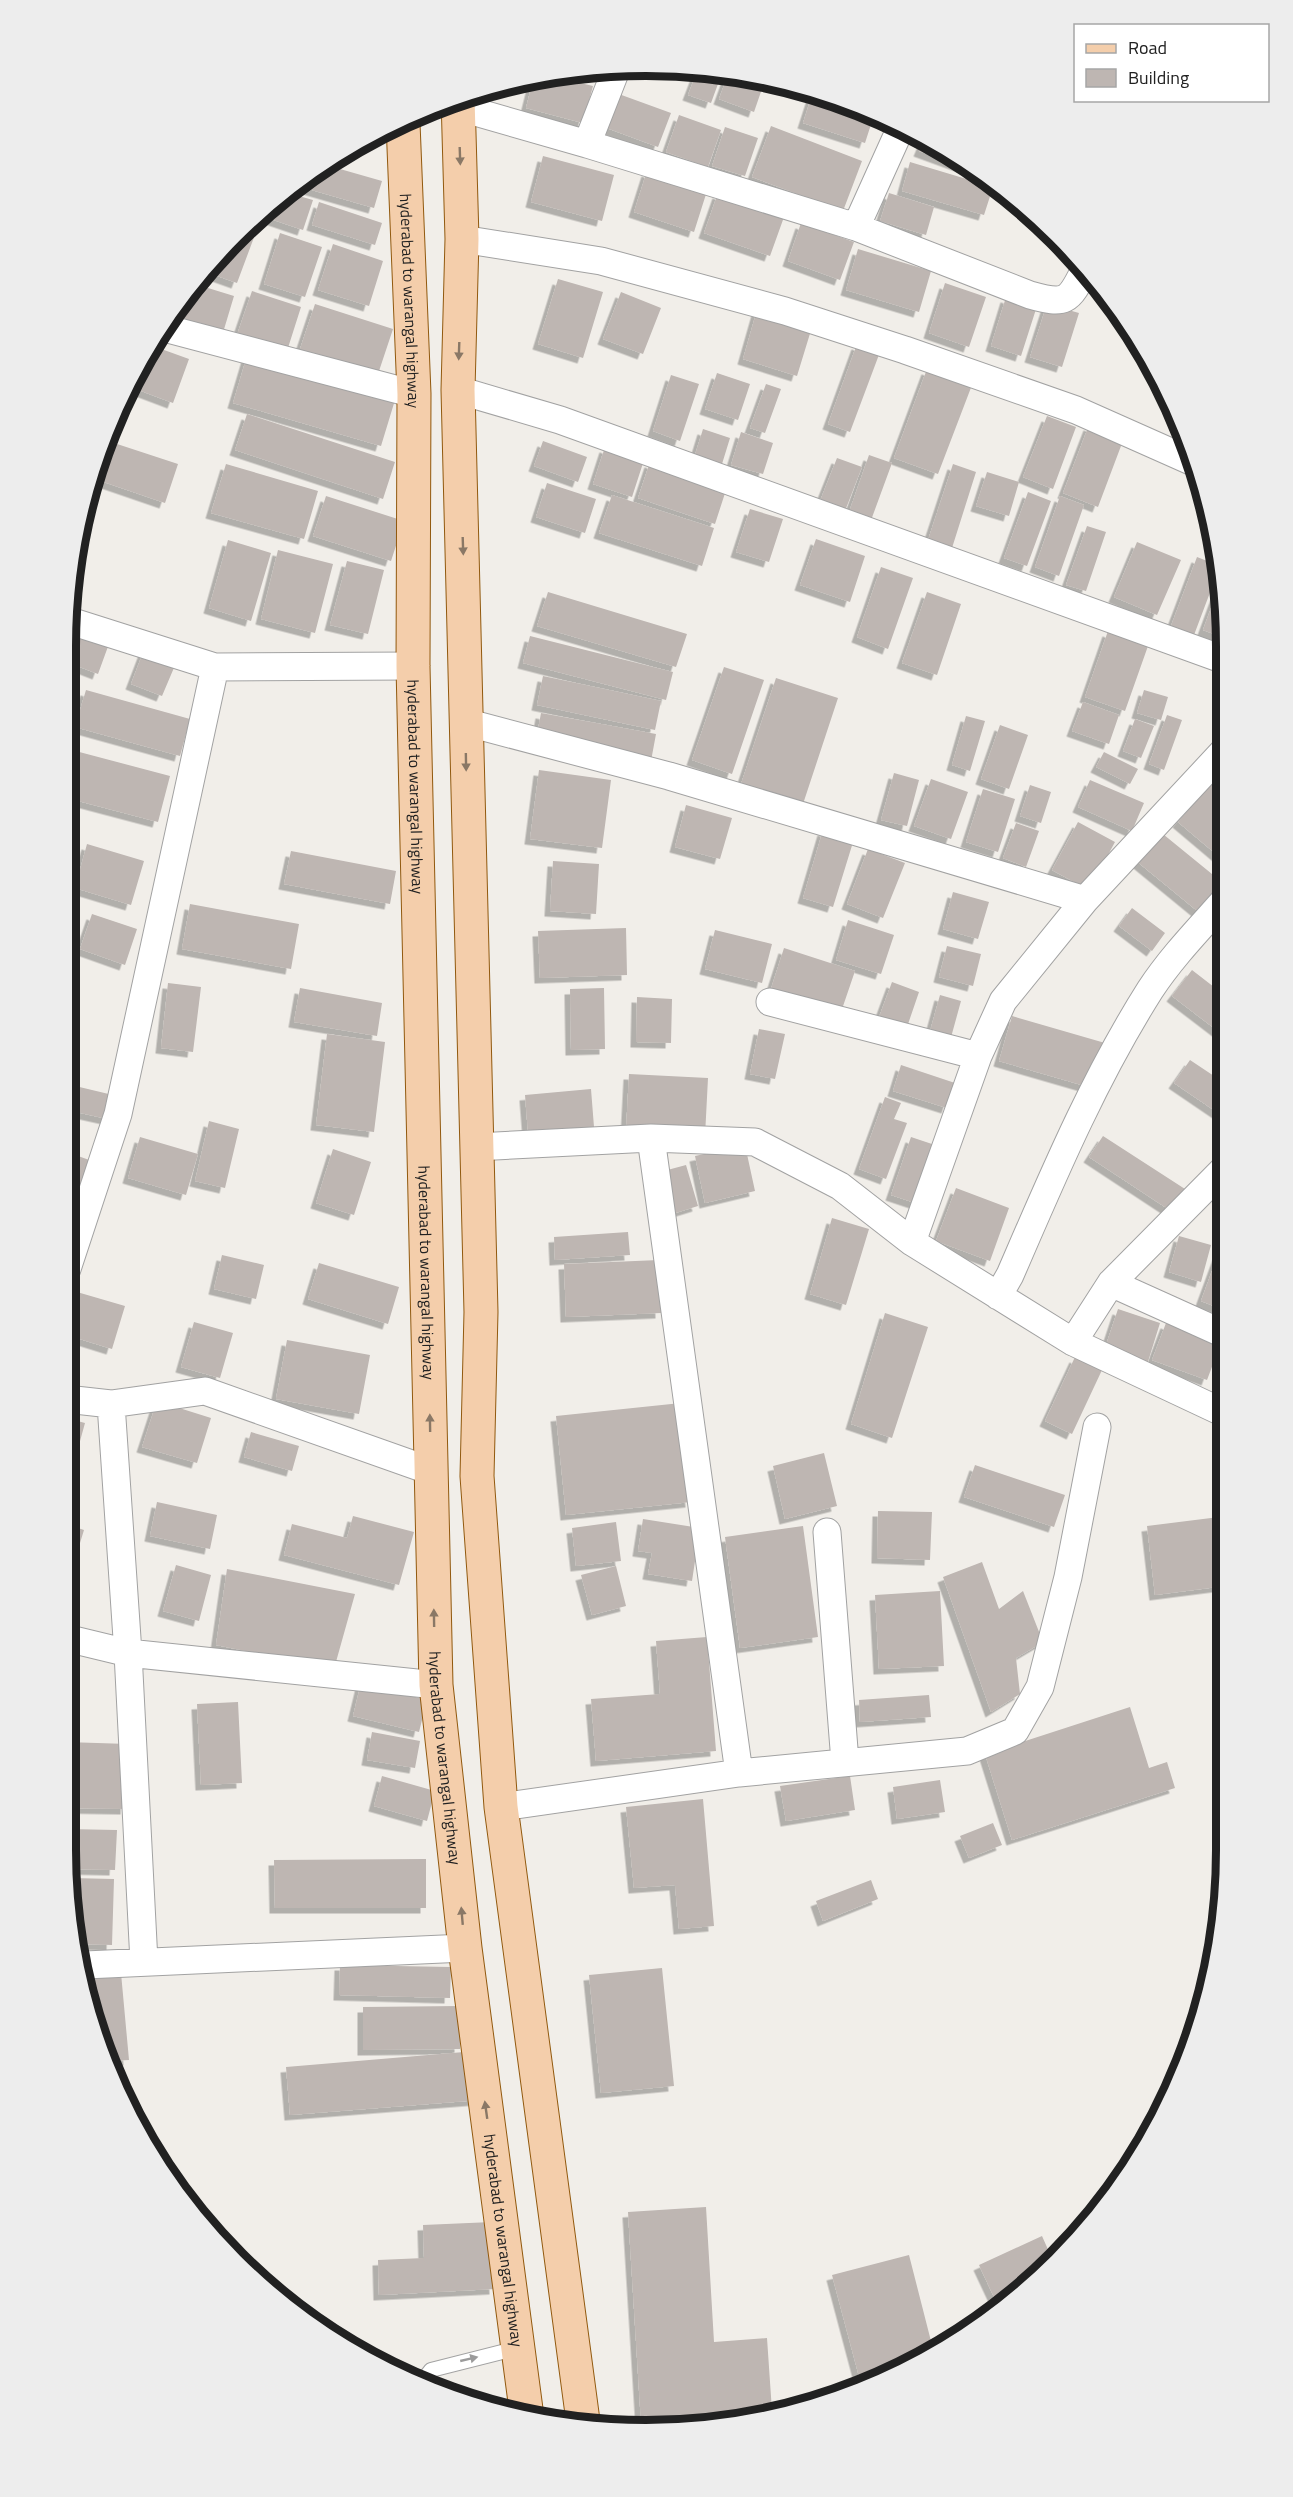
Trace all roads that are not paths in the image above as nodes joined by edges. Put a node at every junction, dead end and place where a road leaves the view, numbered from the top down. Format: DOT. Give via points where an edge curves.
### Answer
graph roads {
  1 [pos="613,78"];
  2 [pos="468,105"];
  3 [pos="458,109"];
  4 [pos="403,131"];
  5 [pos="898,134"];
  6 [pos="587,144"];
  7 [pos="856,227"];
  8 [pos="462,239"];
  9 [pos="1081,278"];
  10 [pos="173,330"];
  11 [pos="458,390"];
  12 [pos="414,394"];
  13 [pos="1184,458"];
  14 [pos="77,623"];
  15 [pos="1216,657"];
  16 [pos="413,666"];
  17 [pos="215,667"];
  18 [pos="465,722"];
  19 [pos="1216,758"];
  20 [pos="1085,900"];
  21 [pos="1216,910"];
  22 [pos="770,1002"];
  23 [pos="978,1056"];
  24 [pos="651,1138"];
  25 [pos="476,1147"];
  26 [pos="1216,1181"];
  27 [pos="76,1242"];
  28 [pos="912,1242"];
  29 [pos="1111,1283"];
  30 [pos="998,1296"];
  31 [pos="1216,1330"];
  32 [pos="1073,1342"];
  33 [pos="76,1401"];
  34 [pos="111,1404"];
  35 [pos="1216,1409"];
  36 [pos="1096,1427"];
  37 [pos="431,1471"];
  38 [pos="827,1532"];
  39 [pos="76,1640"];
  40 [pos="128,1653"];
  41 [pos="436,1685"];
  42 [pos="845,1762"];
  43 [pos="740,1773"];
  44 [pos="501,1807"];
  45 [pos="465,1948"];
  46 [pos="144,1962"];
  47 [pos="88,1965"];
  48 [pos="518,2348"];
  49 [pos="426,2376"];
  50 [pos="526,2408"];
  51 [pos="582,2417"];
  1 -- 6 [label="street"];
  2 -- 6 [label="street"];
  3 -- 8 [label="main road, one-way"];
  4 -- 12 [label="main road, hyderabad to warangal highway"];
  5 -- 7 [label="street"];
  6 -- 7 [label="street"];
  7 -- 9 [label="street" via="1048,300 1060,301 1071,296"];
  8 -- 11 [label="main road, one-way"];
  8 -- 13 [label="street" via="601,261 785,311 1076,410"];
  10 -- 12 [label="street"];
  11 -- 15 [label="street" via="560,420"];
  11 -- 18 [label="main road, one-way"];
  12 -- 16 [label="main road, hyderabad to warangal highway"];
  14 -- 17 [label="street"];
  16 -- 17 [label="street"];
  37 -- 16 [label="main road, hyderabad to warangal highway, one-way"];
  17 -- 27 [label="street" via="118,1114"];
  18 -- 20 [label="street" via="669,776"];
  18 -- 25 [label="main road, one-way"];
  19 -- 20 [label="street"];
  20 -- 23 [label="street" via="1003,1001"];
  21 -- 30 [label="street" via="1151,989 1083,1108"];
  22 -- 23 [label="street"];
  23 -- 28 [label="street"];
  24 -- 25 [label="street"];
  24 -- 28 [label="street" via="755,1142 840,1186"];
  24 -- 43 [label="street"];
  25 -- 44 [label="main road" via="481,1312 477,1476"];
  26 -- 29 [label="street"];
  28 -- 30 [label="street"];
  29 -- 31 [label="street"];
  29 -- 32 [label="street"];
  30 -- 32 [label="street"];
  32 -- 35 [label="street"];
  33 -- 34 [label="street"];
  34 -- 37 [label="street" via="205,1391"];
  34 -- 40 [label="street"];
  36 -- 42 [label="street" via="1068,1577 1040,1687 1015,1731 967,1751"];
  41 -- 37 [label="main road, hyderabad to warangal highway, one-way"];
  38 -- 42 [label="street"];
  39 -- 40 [label="street"];
  40 -- 41 [label="street"];
  40 -- 46 [label="street"];
  45 -- 41 [label="main road, hyderabad to warangal highway, one-way"];
  42 -- 43 [label="street"];
  43 -- 44 [label="street"];
  44 -- 51 [label="main road"];
  45 -- 46 [label="street"];
  48 -- 45 [label="main road, hyderabad to warangal highway, one-way"];
  46 -- 47 [label="street"];
  49 -- 48 [label="lane, one-way" via="431,2370"];
  48 -- 50 [label="main road, hyderabad to warangal highway"];
}
